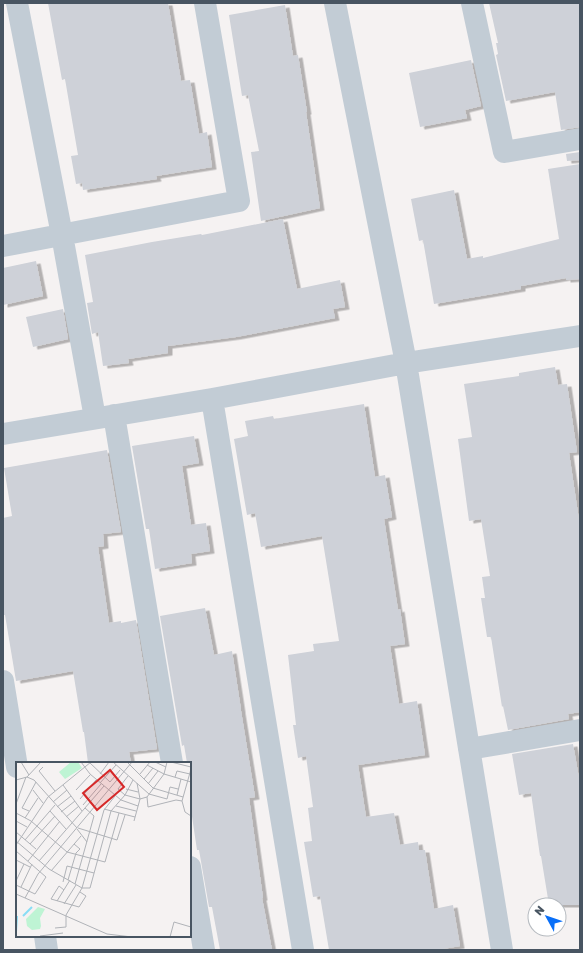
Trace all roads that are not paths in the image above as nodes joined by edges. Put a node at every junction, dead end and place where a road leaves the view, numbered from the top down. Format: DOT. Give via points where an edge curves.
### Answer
graph roads {
  1 [pos="17,3"];
  2 [pos="205,3"];
  3 [pos="335,3"];
  4 [pos="472,3"];
  5 [pos="580,139"];
  6 [pos="62,235"];
  7 [pos="3,246"];
  8 [pos="580,336"];
  9 [pos="406,363"];
  10 [pos="212,399"];
  11 [pos="104,417"];
  12 [pos="3,434"];
  13 [pos="3,682"];
  14 [pos="580,730"];
  15 [pos="469,749"];
  16 [pos="16,762"];
  17 [pos="172,762"];
  18 [pos="191,873"];
  19 [pos="45,937"];
  20 [pos="48,950"];
  21 [pos="204,950"];
  22 [pos="303,950"];
  23 [pos="502,950"];
  1 -- 6 [label="street"];
  2 -- 6 [label="street" via="239,201"];
  3 -- 9 [label="street"];
  4 -- 5 [label="street" via="504,152"];
  6 -- 7 [label="street"];
  6 -- 11 [label="street"];
  8 -- 9 [label="street"];
  9 -- 10 [label="street"];
  9 -- 15 [label="street"];
  10 -- 11 [label="street"];
  10 -- 22 [label="street"];
  11 -- 12 [label="street"];
  11 -- 17 [label="street"];
  13 -- 16 [label="street"];
  14 -- 15 [label="street"];
  15 -- 23 [label="street"];
  18 -- 21 [label="street"];
  19 -- 20 [label="street"];
}
